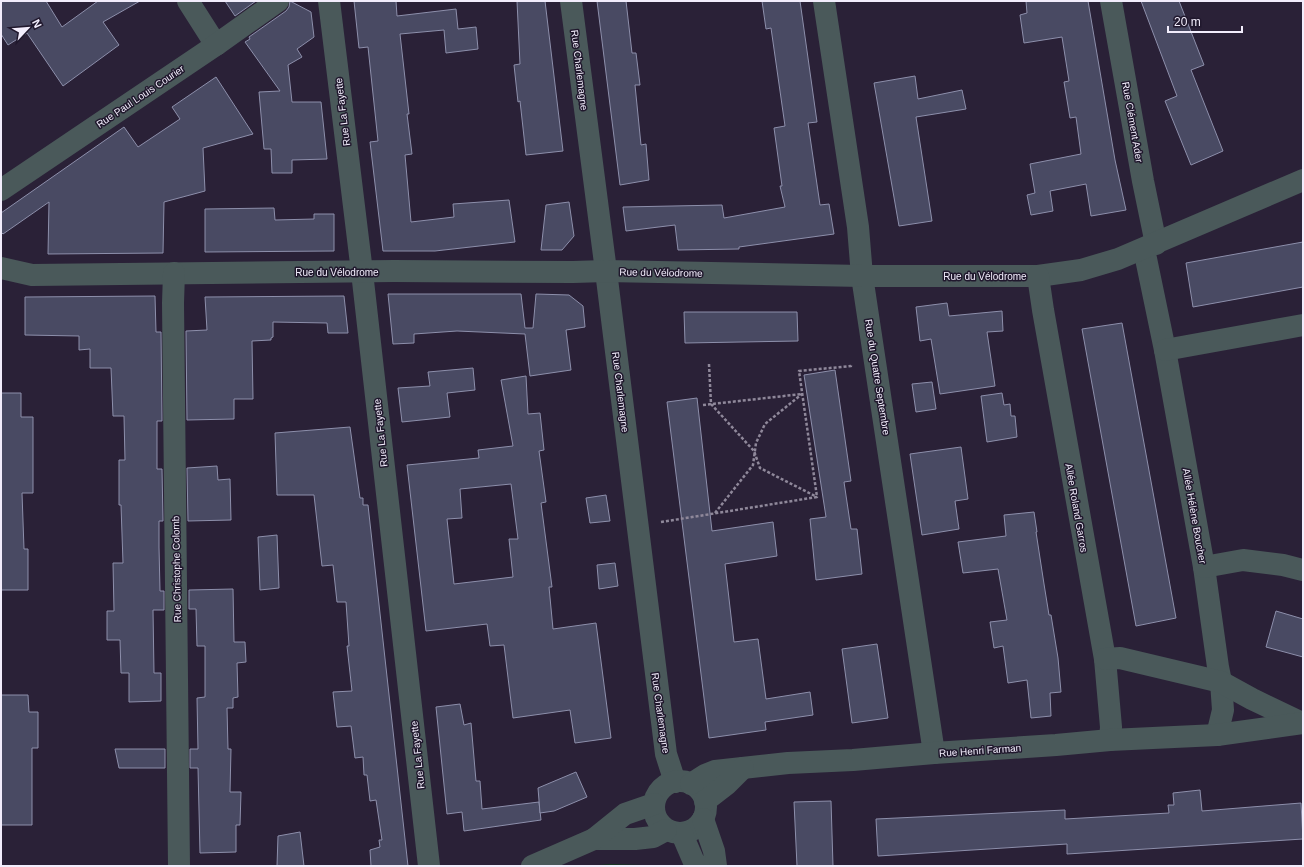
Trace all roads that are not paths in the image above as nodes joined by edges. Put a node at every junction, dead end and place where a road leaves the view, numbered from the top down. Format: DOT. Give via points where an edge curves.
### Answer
graph roads {
  1 [pos="188,1"];
  2 [pos="278,1"];
  3 [pos="329,1"];
  4 [pos="571,1"];
  5 [pos="824,1"];
  6 [pos="1111,1"];
  7 [pos="216,45"];
  8 [pos="1303,180"];
  9 [pos="1,190"];
  10 [pos="1150,246"];
  11 [pos="1,268"];
  12 [pos="606,271"];
  13 [pos="362,272"];
  14 [pos="174,273"];
  15 [pos="862,276"];
  16 [pos="1038,276"];
  17 [pos="1303,325"];
  18 [pos="1165,350"];
  19 [pos="1204,567"];
  20 [pos="1303,570"];
  21 [pos="1105,659"];
  22 [pos="1221,682"];
  23 [pos="1303,723"];
  24 [pos="1217,735"];
  25 [pos="1110,740"];
  26 [pos="934,753"];
  27 [pos="743,768"];
  28 [pos="683,783"];
  29 [pos="654,804"];
  30 [pos="704,810"];
  31 [pos="674,832"];
  32 [pos="594,839"];
  33 [pos="179,866"];
  34 [pos="429,866"];
  35 [pos="532,866"];
  36 [pos="699,866"];
  37 [pos="716,866"];
  1 -- 7 [label="street"];
  2 -- 7 [label="street, Rue Paul Louis Courier"];
  3 -- 13 [label="street, Rue La Fayette"];
  4 -- 12 [label="street, Rue Charlemagne"];
  5 -- 15 [label="street, Rue du Quatre Septembre" via="858,227"];
  6 -- 10 [label="street, Rue Clément Ader" via="1143,181"];
  7 -- 9 [label="street, Rue Paul Louis Courier"];
  8 -- 10 [label="street, Rue du Vélodrome"];
  10 -- 16 [label="street, Rue du Vélodrome" via="1081,270"];
  10 -- 18 [label="street, Allée Hélène Boucher"];
  11 -- 14 [label="street, Rue du Vélodrome" via="32,275"];
  12 -- 13 [label="street, Rue du Vélodrome"];
  12 -- 15 [label="street, Rue du Vélodrome"];
  12 -- 28 [label="street, Rue Charlemagne" via="666,754"];
  13 -- 14 [label="street, Rue du Vélodrome"];
  13 -- 34 [label="street, Rue La Fayette"];
  14 -- 33 [label="street, Rue Christophe Colomb"];
  15 -- 16 [label="street, Rue du Vélodrome"];
  15 -- 26 [label="street, Rue du Quatre Septembre"];
  16 -- 21 [label="street, Allée Roland Garros"];
  17 -- 18 [label="street"];
  18 -- 19 [label="street, Allée Hélène Boucher"];
  19 -- 20 [label="street" via="1243,560"];
  19 -- 22 [label="street, Allée Hélène Boucher"];
  21 -- 22 [label="street, Rue Henri Farman" via="1120,658"];
  21 -- 25 [label="street, Allée Roland Garros"];
  22 -- 23 [label="street, Rue Henri Farman"];
  22 -- 24 [label="street" via="1223,710"];
  23 -- 24 [label="street, Rue Henri Farman"];
  24 -- 25 [label="street, Rue Henri Farman"];
  25 -- 26 [label="street, Rue Henri Farman"];
  26 -- 27 [label="street, Rue Henri Farman"];
  27 -- 28 [label="street, Rue Henri Farman" via="715,771"];
  27 -- 30 [label="street"];
  28 -- 29 [label="street" via="667,784 656,796"];
  28 -- 30 [label="street" via="698,788 702,794"];
  29 -- 31 [label="street" via="654,812 660,825"];
  29 -- 32 [label="street" via="625,814"];
  30 -- 31 [label="street" via="700,825 688,832"];
  30 -- 37 [label="street"];
  31 -- 32 [label="street" via="636,839"];
  31 -- 36 [label="street"];
  32 -- 35 [label="street"];
}
